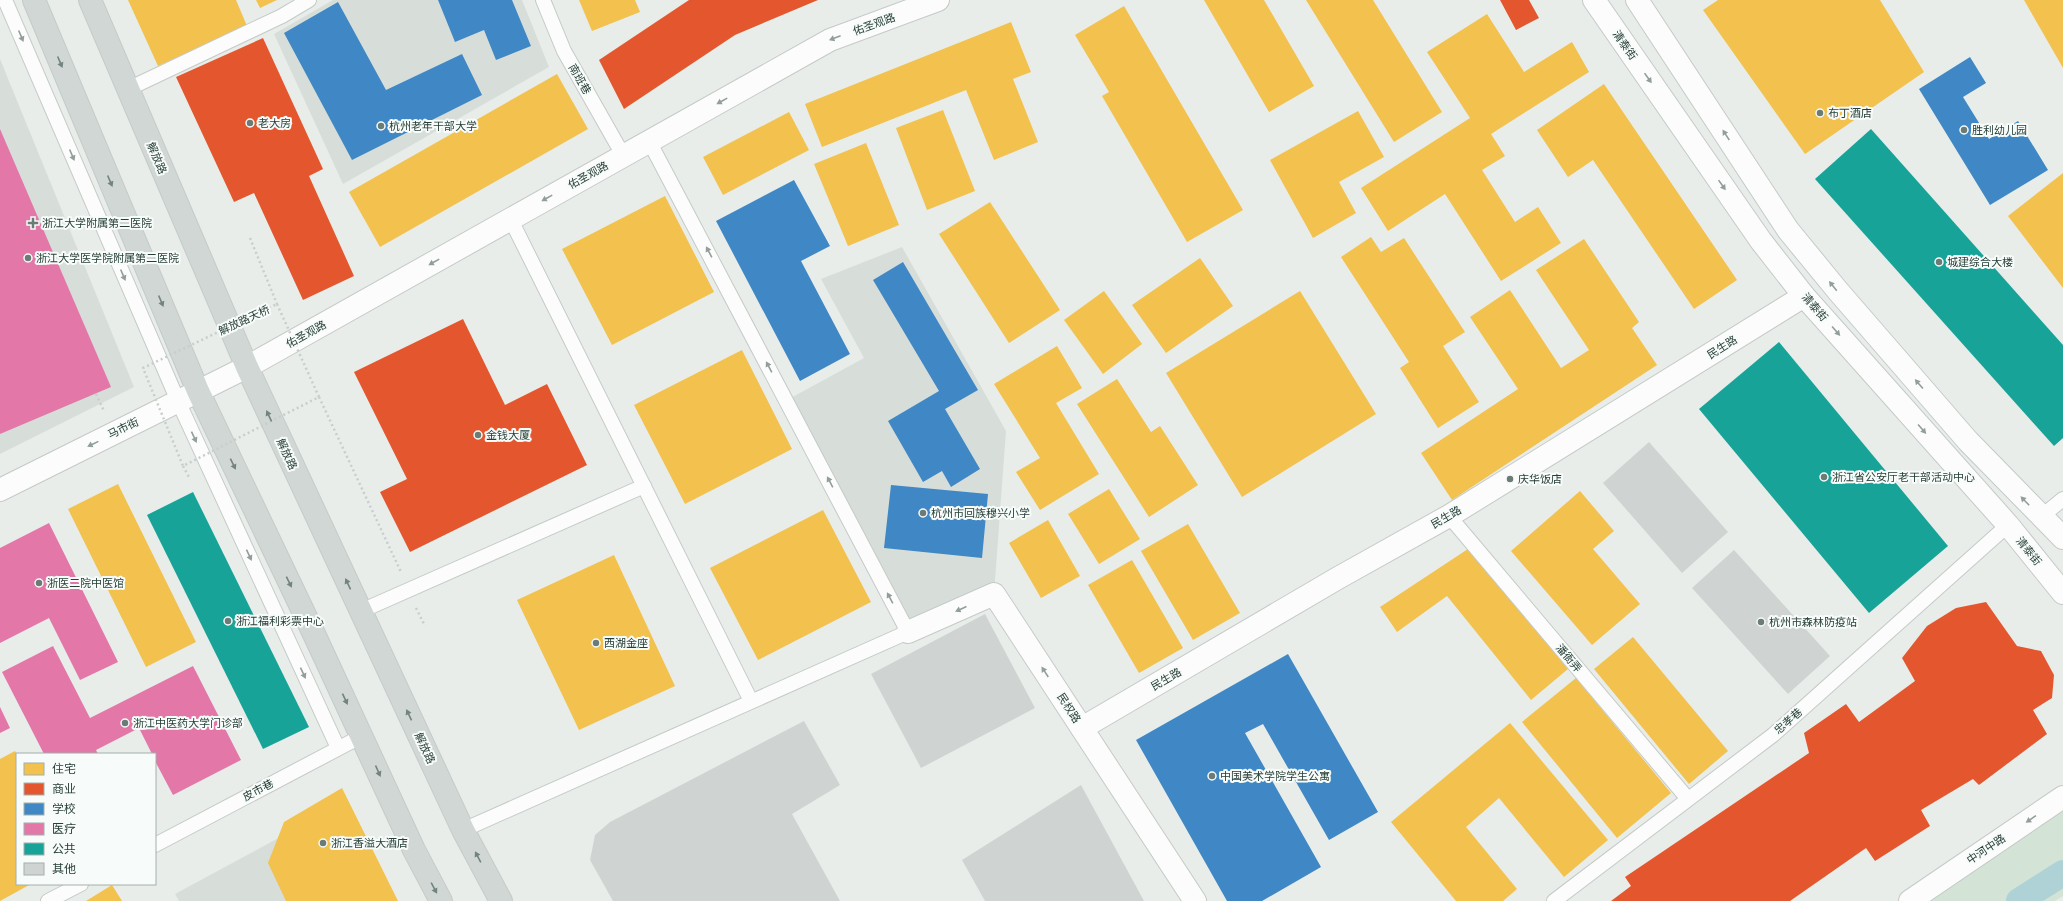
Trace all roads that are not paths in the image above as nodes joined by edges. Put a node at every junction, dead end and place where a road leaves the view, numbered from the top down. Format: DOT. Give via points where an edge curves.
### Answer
graph roads {
  1 [pos="5,0"];
  2 [pos="34,0"];
  3 [pos="90,0"];
  4 [pos="309,0"];
  5 [pos="543,0"];
  6 [pos="938,0"];
  7 [pos="1594,0"];
  8 [pos="1637,0"];
  9 [pos="128,88"];
  10 [pos="649,141"];
  11 [pos="623,155"];
  12 [pos="510,218"];
  13 [pos="1804,296"];
  14 [pos="246,367"];
  15 [pos="198,391"];
  16 [pos="178,402"];
  17 [pos="644,486"];
  18 [pos="0,490"];
  19 [pos="2063,499"];
  20 [pos="1450,516"];
  21 [pos="2041,517"];
  22 [pos="2008,526"];
  23 [pos="2063,538"];
  24 [pos="2063,593"];
  25 [pos="361,611"];
  26 [pos="908,632"];
  27 [pos="751,701"];
  28 [pos="1082,728"];
  29 [pos="362,736"];
  30 [pos="338,748"];
  31 [pos="2063,797"];
  32 [pos="1688,799"];
  33 [pos="463,830"];
  34 [pos="156,844"];
  35 [pos="79,885"];
  36 [pos="501,898"];
  37 [pos="48,901"];
  38 [pos="441,901"];
  39 [pos="1194,901"];
  40 [pos="1554,901"];
  41 [pos="1910,901"];
  1 -- 16 [label="lane, one-way"];
  2 -- 15 [label="main road, one-way"];
  3 -- 9 [label="main road, 解放路"];
  4 -- 9 [label="lane" via="282,16"];
  5 -- 11 [label="lane, 南班巷" via="564,51"];
  6 -- 10 [label="street, 佑圣观路, one-way" via="830,40"];
  7 -- 13 [label="street, 清泰街, one-way" via="1761,241"];
  21 -- 8 [label="street, one-way" via="1968,440 1788,230"];
  9 -- 14 [label="main road, 解放路"];
  10 -- 11 [label="street, 佑圣观路"];
  26 -- 10 [label="lane, one-way"];
  11 -- 12 [label="street, 佑圣观路, one-way"];
  12 -- 14 [label="street, 佑圣观路, one-way"];
  12 -- 17 [label="lane"];
  13 -- 20 [label="street, 民生路"];
  13 -- 22 [label="street, 清泰街, one-way"];
  14 -- 15 [label="street, 马市街"];
  25 -- 14 [label="main road, 解放路, one-way"];
  15 -- 16 [label="street, 马市街"];
  15 -- 29 [label="main road, one-way"];
  16 -- 18 [label="street, 马市街, one-way"];
  16 -- 30 [label="lane, one-way"];
  17 -- 25 [label="lane"];
  17 -- 27 [label="lane"];
  19 -- 21 [label="lane"];
  20 -- 28 [label="street, 民生路" via="1338,578"];
  20 -- 32 [label="lane, 潘衙弄"];
  21 -- 23 [label="street"];
  22 -- 24 [label="street, 清泰街"];
  22 -- 32 [label="lane, 忠孝巷" via="1773,735"];
  33 -- 25 [label="main road, 解放路, one-way"];
  26 -- 27 [label="lane"];
  28 -- 26 [label="street, 民权路, one-way" via="994,594"];
  27 -- 33 [label="lane"];
  28 -- 39 [label="street, 民权路"];
  29 -- 30 [label="lane, 皮市巷"];
  29 -- 38 [label="main road, one-way" via="414,850"];
  30 -- 34 [label="lane, 皮市巷"];
  31 -- 41 [label="street, 中河中路, one-way"];
  32 -- 40 [label="lane, 忠孝巷"];
  36 -- 33 [label="main road, 解放路, one-way"];
  35 -- 37 [label="lane"];
}
